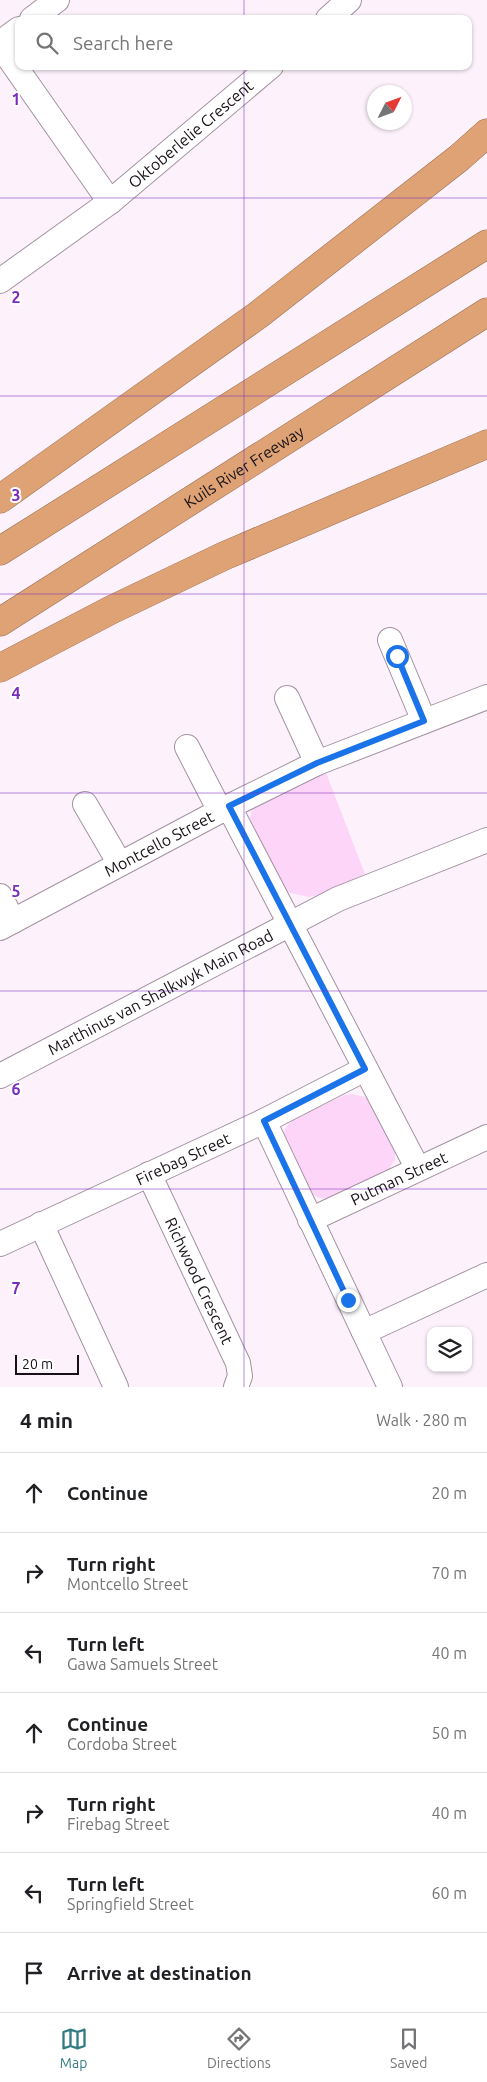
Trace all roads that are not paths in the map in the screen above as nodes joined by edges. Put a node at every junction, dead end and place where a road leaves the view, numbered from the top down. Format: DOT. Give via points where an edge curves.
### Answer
graph roads {
  1 [pos="57,0"];
  2 [pos="349,0"];
  3 [pos="37,15"];
  4 [pos="332,15"];
  5 [pos="15,31"];
  6 [pos="0,44"];
  7 [pos="15,66"];
  8 [pos="18,70"];
  9 [pos="266,70"];
  10 [pos="487,133"];
  11 [pos="110,202"];
  12 [pos="487,244"];
  13 [pos="8,275"];
  14 [pos="487,312"];
  15 [pos="487,444"];
  16 [pos="0,499"];
  17 [pos="0,550"];
  18 [pos="0,622"];
  19 [pos="390,640"];
  20 [pos="0,668"];
  21 [pos="487,697"];
  22 [pos="287,698"];
  23 [pos="424,721"];
  24 [pos="187,747"];
  25 [pos="317,763"];
  26 [pos="85,804"];
  27 [pos="224,809"];
  28 [pos="487,840"];
  29 [pos="120,864"];
  30 [pos="0,896"];
  31 [pos="291,923"];
  32 [pos="6,924"];
  33 [pos="365,1069"];
  34 [pos="0,1076"];
  35 [pos="264,1121"];
  36 [pos="487,1137"];
  37 [pos="418,1169"];
  38 [pos="149,1174"];
  39 [pos="310,1220"];
  40 [pos="41,1224"];
  41 [pos="0,1244"];
  42 [pos="487,1275"];
  43 [pos="364,1332"];
  44 [pos="116,1387"];
  45 [pos="236,1387"];
  46 [pos="390,1387"];
  1 -- 3 [label="street"];
  2 -- 4 [label="street"];
  5 -- 6 [label="street"];
  6 -- 7 [label="street"];
  8 -- 11 [label="street"];
  9 -- 11 [label="street, Oktoberlelie Crescent"];
  10 -- 16 [label="highway" via="258,315"];
  11 -- 13 [label="street, Oktoberlelie Crescent"];
  12 -- 17 [label="highway"];
  14 -- 18 [label="highway, Kuils River Freeway"];
  15 -- 20 [label="highway" via="224,556"];
  19 -- 23 [label="street"];
  21 -- 23 [label="street, Montcello Street"];
  22 -- 25 [label="street"];
  23 -- 25 [label="street, Montcello Street"];
  24 -- 27 [label="street"];
  25 -- 27 [label="street, Montcello Street"];
  26 -- 29 [label="street"];
  27 -- 29 [label="street, Montcello Street"];
  27 -- 31 [label="street"];
  28 -- 31 [label="street, Marthinus van Shalkwyk Main Road" via="338,899"];
  29 -- 32 [label="street, Montcello Street"];
  30 -- 32 [label="street"];
  31 -- 33 [label="street"];
  31 -- 34 [label="street, Marthinus van Shalkwyk Main Road"];
  33 -- 35 [label="street, Firebag Street"];
  33 -- 37 [label="street"];
  35 -- 38 [label="street, Firebag Street"];
  35 -- 39 [label="street"];
  36 -- 37 [label="street, Putman Street"];
  37 -- 39 [label="street, Putman Street"];
  38 -- 40 [label="street, Firebag Street"];
  38 -- 45 [label="street, Richwood Crescent" via="238,1363 240,1376"];
  39 -- 43 [label="street"];
  40 -- 41 [label="street, Firebag Street"];
  40 -- 44 [label="street"];
  42 -- 43 [label="street"];
  43 -- 46 [label="street"];
}
